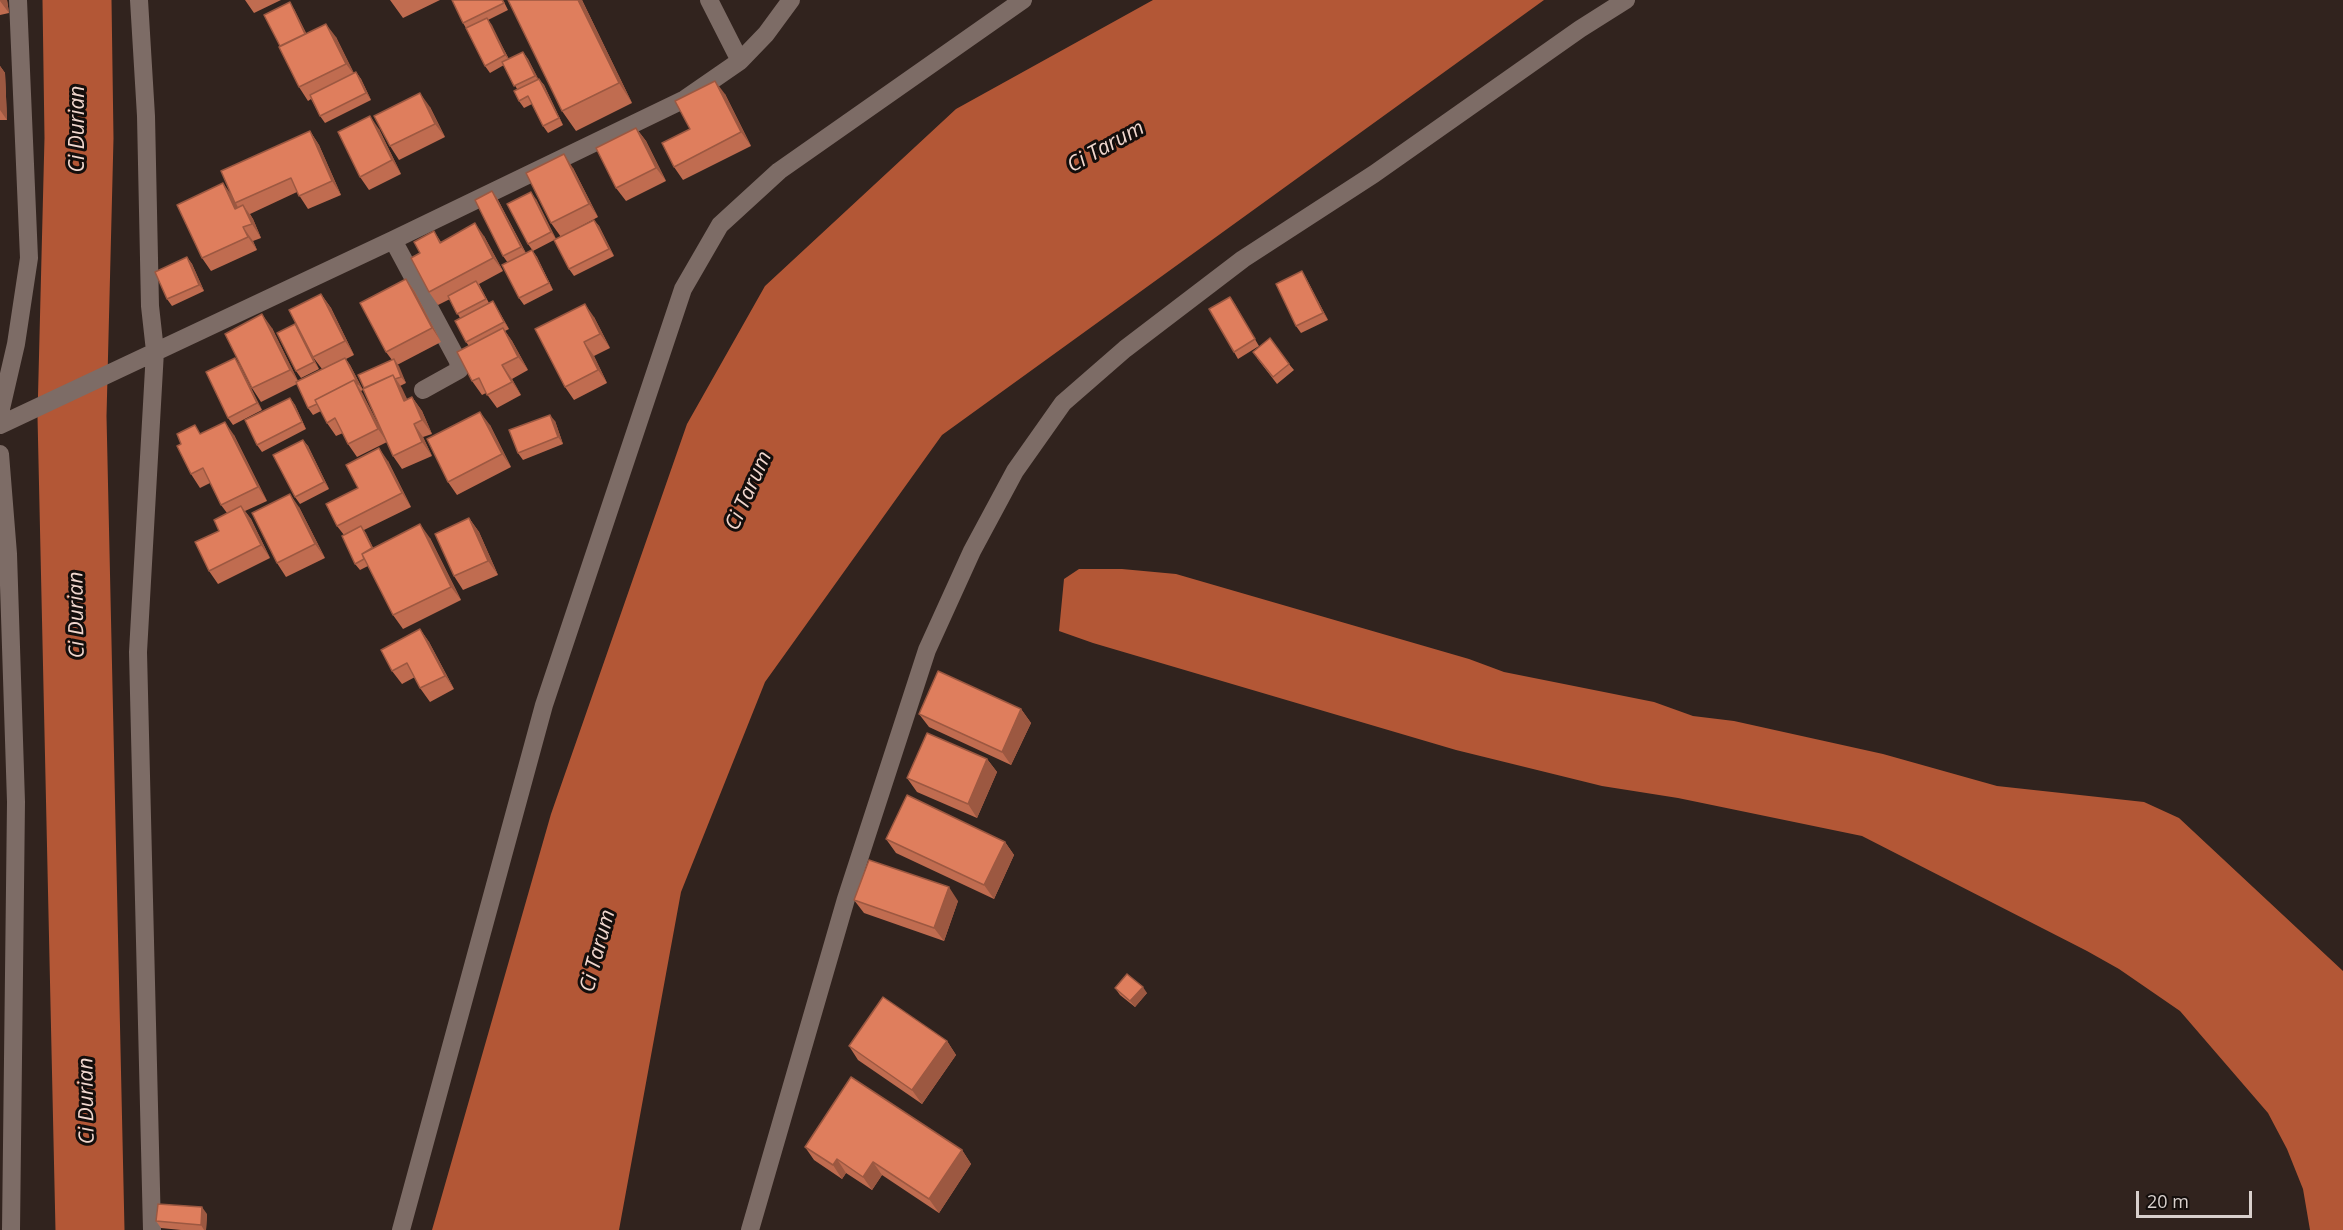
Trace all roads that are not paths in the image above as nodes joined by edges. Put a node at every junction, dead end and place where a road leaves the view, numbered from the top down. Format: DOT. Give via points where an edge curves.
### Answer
graph roads {
  1 [pos="18,0"];
  2 [pos="139,0"];
  3 [pos="708,0"];
  4 [pos="791,0"];
  5 [pos="1023,0"];
  6 [pos="1626,0"];
  7 [pos="740,61"];
  8 [pos="393,240"];
  9 [pos="155,351"];
  10 [pos="423,390"];
  11 [pos="0,413"];
  12 [pos="0,425"];
  13 [pos="0,454"];
  14 [pos="11,1230"];
  15 [pos="152,1230"];
  16 [pos="401,1230"];
  17 [pos="750,1230"];
  1 -- 11 [label="street" via="29,258 16,344"];
  2 -- 9 [label="street" via="149,286"];
  3 -- 7 [label="street"];
  4 -- 7 [label="street"];
  5 -- 16 [label="street" via="779,171 720,225 683,289 544,705"];
  6 -- 17 [label="street" via="1243,259 1125,349 1063,403 1015,471 972,551 927,650 846,899"];
  7 -- 8 [label="street" via="685,99"];
  8 -- 9 [label="street"];
  8 -- 10 [label="street" via="458,361 459,370"];
  9 -- 12 [label="street"];
  9 -- 15 [label="street" via="138,652"];
  13 -- 14 [label="street" via="8,554 16,802"];
}
